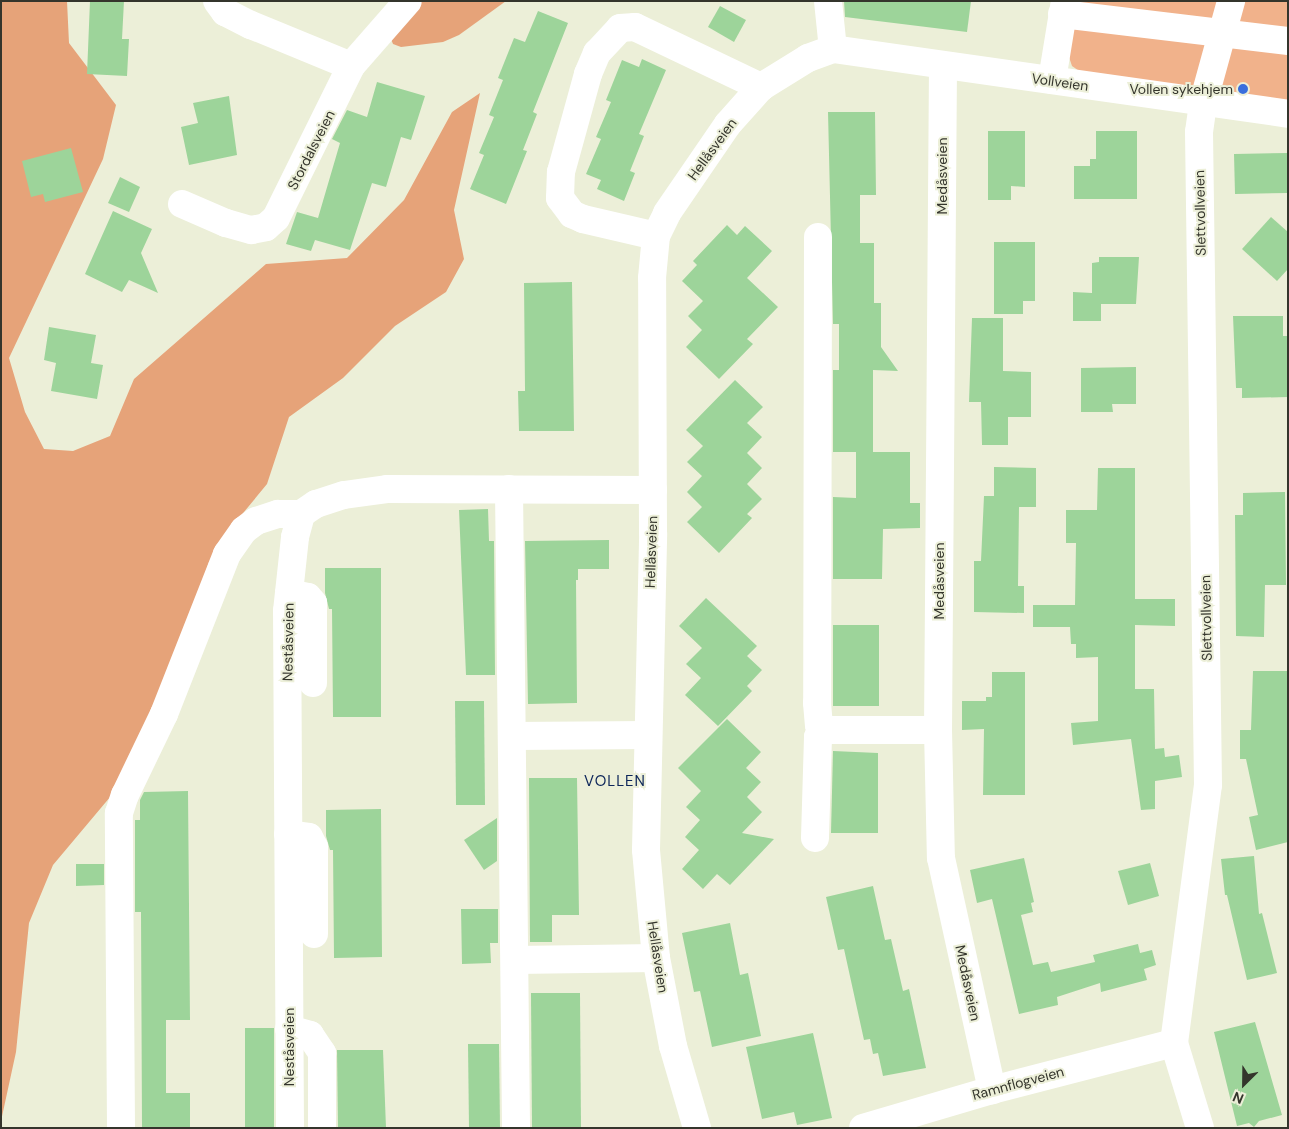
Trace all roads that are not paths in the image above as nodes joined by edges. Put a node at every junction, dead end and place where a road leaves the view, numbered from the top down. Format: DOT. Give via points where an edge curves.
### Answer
graph roads {
  1 [pos="217,1"];
  2 [pos="408,1"];
  3 [pos="828,1"];
  4 [pos="1231,1"];
  5 [pos="1064,8"];
  6 [pos="1225,33"];
  7 [pos="1288,41"];
  8 [pos="833,49"];
  9 [pos="352,66"];
  10 [pos="943,66"];
  11 [pos="1052,80"];
  12 [pos="762,87"];
  13 [pos="1203,103"];
  14 [pos="1288,114"];
  15 [pos="182,204"];
  16 [pos="656,236"];
  17 [pos="818,237"];
  18 [pos="509,489"];
  19 [pos="653,490"];
  20 [pos="301,514"];
  21 [pos="289,593"];
  22 [pos="313,683"];
  23 [pos="827,730"];
  24 [pos="938,730"];
  25 [pos="648,735"];
  26 [pos="513,736"];
  27 [pos="288,834"];
  28 [pos="814,838"];
  29 [pos="314,934"];
  30 [pos="656,958"];
  31 [pos="516,960"];
  32 [pos="289,1029"];
  33 [pos="1174,1043"];
  34 [pos="992,1090"];
  35 [pos="121,1128"];
  36 [pos="290,1128"];
  37 [pos="322,1128"];
  38 [pos="516,1128"];
  39 [pos="697,1128"];
  40 [pos="863,1128"];
  41 [pos="1200,1128"];
  1 -- 9 [label="street" via="225,12 251,25"];
  2 -- 9 [label="street, Stordalsveien"];
  3 -- 8 [label="street"];
  4 -- 6 [label="street, Slettvollveien"];
  5 -- 6 [label="street"];
  5 -- 11 [label="street"];
  6 -- 7 [label="street"];
  6 -- 13 [label="street, Slettvollveien"];
  8 -- 10 [label="street, Vollveien"];
  8 -- 12 [label="street, Hellåsveien" via="808,58"];
  9 -- 15 [label="street, Stordalsveien" via="276,218 266,227 251,230"];
  10 -- 11 [label="street, Vollveien"];
  10 -- 24 [label="street, Medåsveien"];
  11 -- 13 [label="street, Vollveien"];
  12 -- 16 [label="street, Hellåsveien" via="728,124"];
  12 -- 16 [label="street" via="635,27 620,28 597,53 588,74 561,172 560,198 572,214 582,219"];
  13 -- 14 [label="street, Vollveien"];
  13 -- 33 [label="street, Slettvollveien" via="1199,132 1208,785"];
  16 -- 19 [label="street, Hellåsveien" via="652,278"];
  17 -- 23 [label="street" via="817,703 819,725"];
  18 -- 19 [label="street"];
  18 -- 20 [label="street" via="366,491 316,504"];
  18 -- 26 [label="street"];
  19 -- 25 [label="street, Hellåsveien"];
  20 -- 21 [label="street, Neståsveien"];
  20 -- 35 [label="street" via="278,514 256,521 244,530 227,554 164,714 119,813"];
  21 -- 22 [label="street" via="308,597 314,603"];
  21 -- 27 [label="street, Neståsveien"];
  23 -- 24 [label="street"];
  23 -- 28 [label="street" via="818,736"];
  24 -- 34 [label="street, Medåsveien" via="941,858"];
  25 -- 26 [label="street"];
  25 -- 30 [label="street, Hellåsveien" via="646,850"];
  26 -- 31 [label="street"];
  27 -- 29 [label="street" via="309,837 314,847"];
  27 -- 32 [label="street, Neståsveien"];
  30 -- 31 [label="street"];
  30 -- 39 [label="street, Hellåsveien" via="673,1046"];
  31 -- 38 [label="street"];
  32 -- 36 [label="street, Neståsveien"];
  32 -- 37 [label="street" via="310,1035 322,1053"];
  33 -- 34 [label="street, Ramnflogveien"];
  33 -- 41 [label="street, Slettvollveien"];
  34 -- 40 [label="street, Ramnflogveien"];
}
